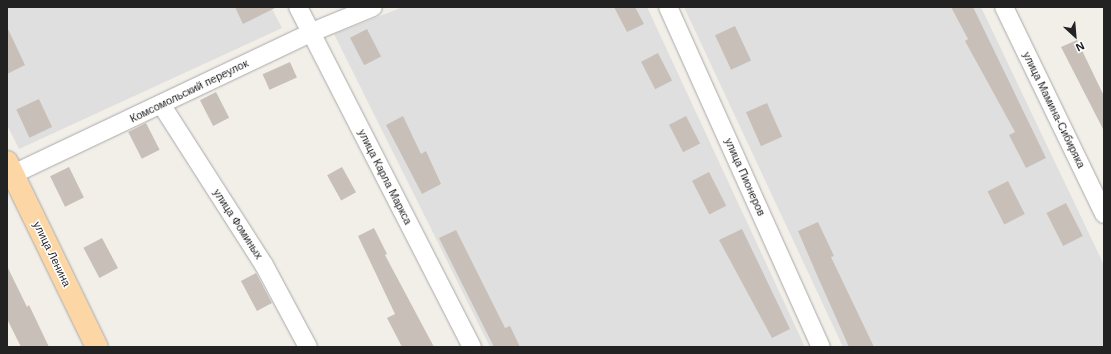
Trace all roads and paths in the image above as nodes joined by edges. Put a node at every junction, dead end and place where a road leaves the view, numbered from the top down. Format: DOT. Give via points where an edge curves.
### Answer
graph roads {
  1 [pos="298,7"];
  2 [pos="373,7"];
  3 [pos="668,7"];
  4 [pos="1004,7"];
  5 [pos="310,33"];
  6 [pos="162,104"];
  7 [pos="9,171"];
  8 [pos="1104,214"];
  9 [pos="97,347"];
  10 [pos="308,347"];
  11 [pos="472,347"];
  12 [pos="821,347"];
  1 -- 5 [label="street, улица Карла Маркса"];
  2 -- 5 [label="street, Комсомольский переулок"];
  3 -- 12 [label="street, улица Пионеров"];
  4 -- 8 [label="street, улица Мамина-Сибиряка"];
  5 -- 6 [label="street, Комсомольский переулок"];
  5 -- 11 [label="street, улица Карла Маркса"];
  6 -- 7 [label="street, Комсомольский переулок"];
  6 -- 10 [label="street, улица Фоминых" via="264,265"];
  7 -- 9 [label="main road, улица Ленина"];
}
